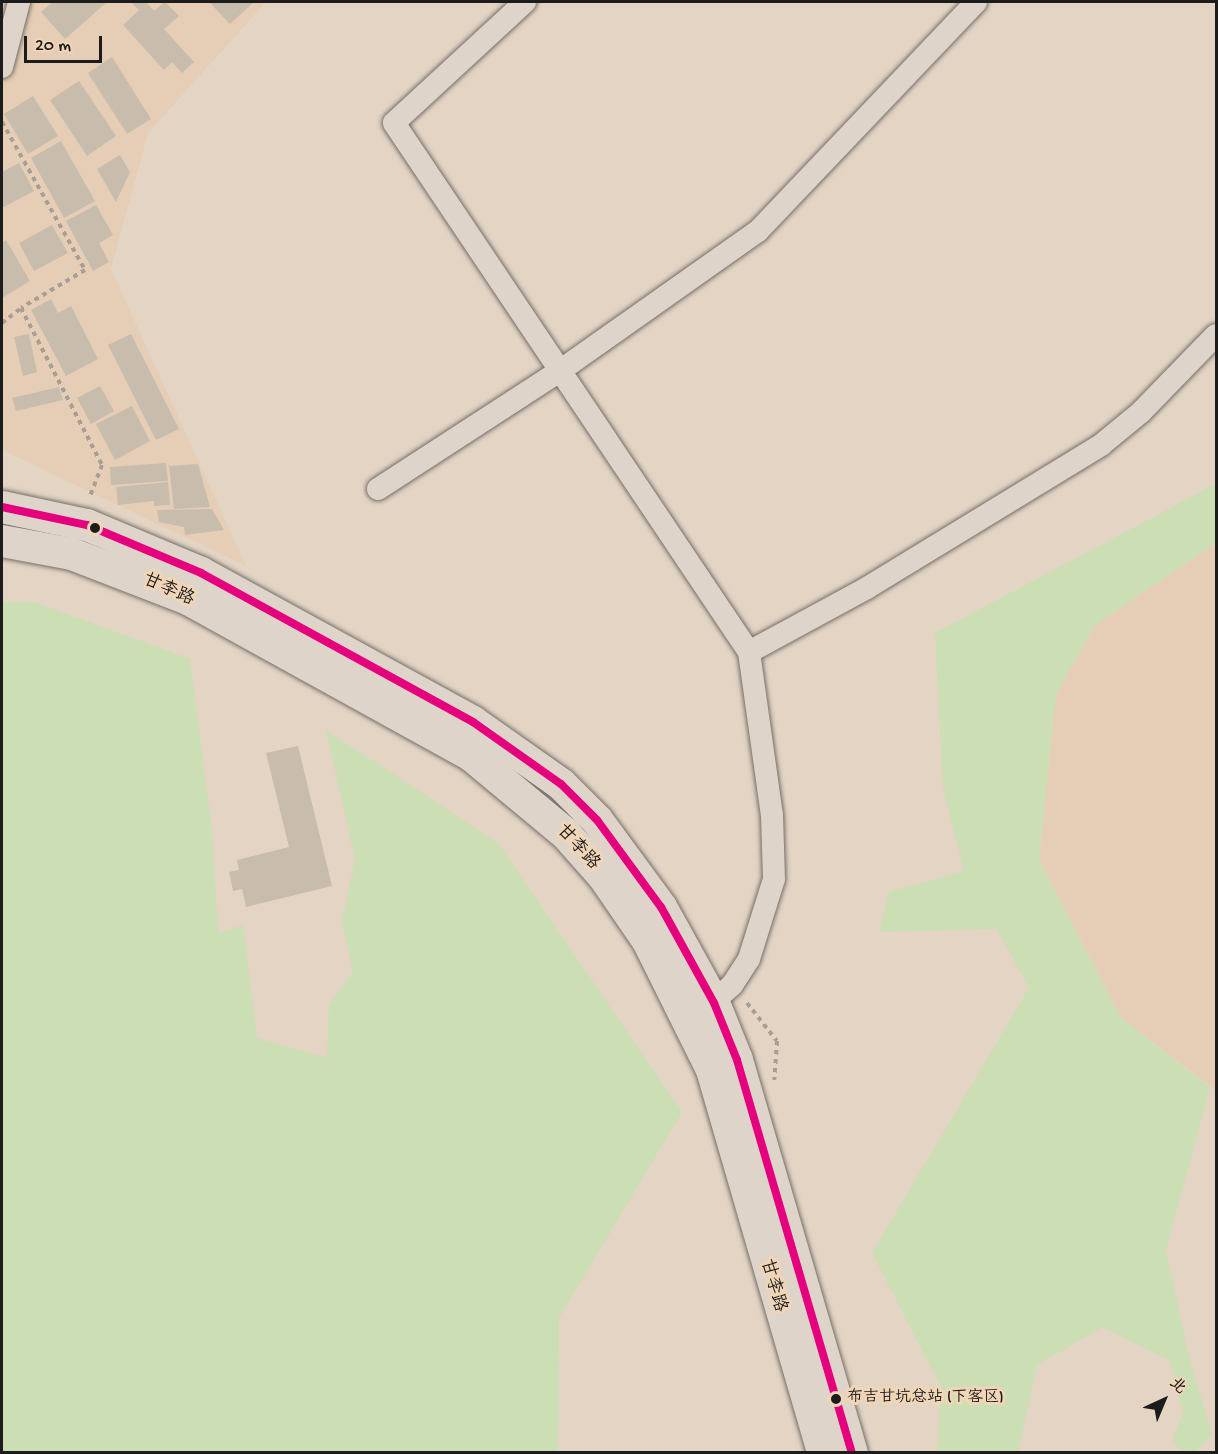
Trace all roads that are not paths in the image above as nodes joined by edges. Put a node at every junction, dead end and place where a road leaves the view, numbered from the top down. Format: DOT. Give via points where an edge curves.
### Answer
graph roads {
  1 [pos="19,2"];
  2 [pos="525,2"];
  3 [pos="976,2"];
  4 [pos="2,67"];
  5 [pos="1216,335"];
  6 [pos="561,370"];
  7 [pos="378,489"];
  8 [pos="2,507"];
  9 [pos="2,541"];
  10 [pos="749,652"];
  11 [pos="712,1002"];
  12 [pos="823,1452"];
  13 [pos="852,1452"];
  1 -- 4 [label="street"];
  2 -- 6 [label="street" via="394,123"];
  3 -- 6 [label="street" via="758,231"];
  5 -- 10 [label="street" via="1141,412 1101,445 867,588"];
  6 -- 7 [label="street"];
  6 -- 10 [label="street"];
  8 -- 11 [label="main road, 甘李路" via="87,525 180,563 473,722 519,752 597,820 630,859"];
  9 -- 11 [label="main road, 甘李路" via="72,554 188,599 472,756 551,821 604,877 666,971"];
  10 -- 11 [label="street" via="771,815 774,879 749,959"];
  11 -- 12 [label="main road, 甘李路" via="712,1070"];
  11 -- 13 [label="main road, 甘李路" via="737,1060"];
}
